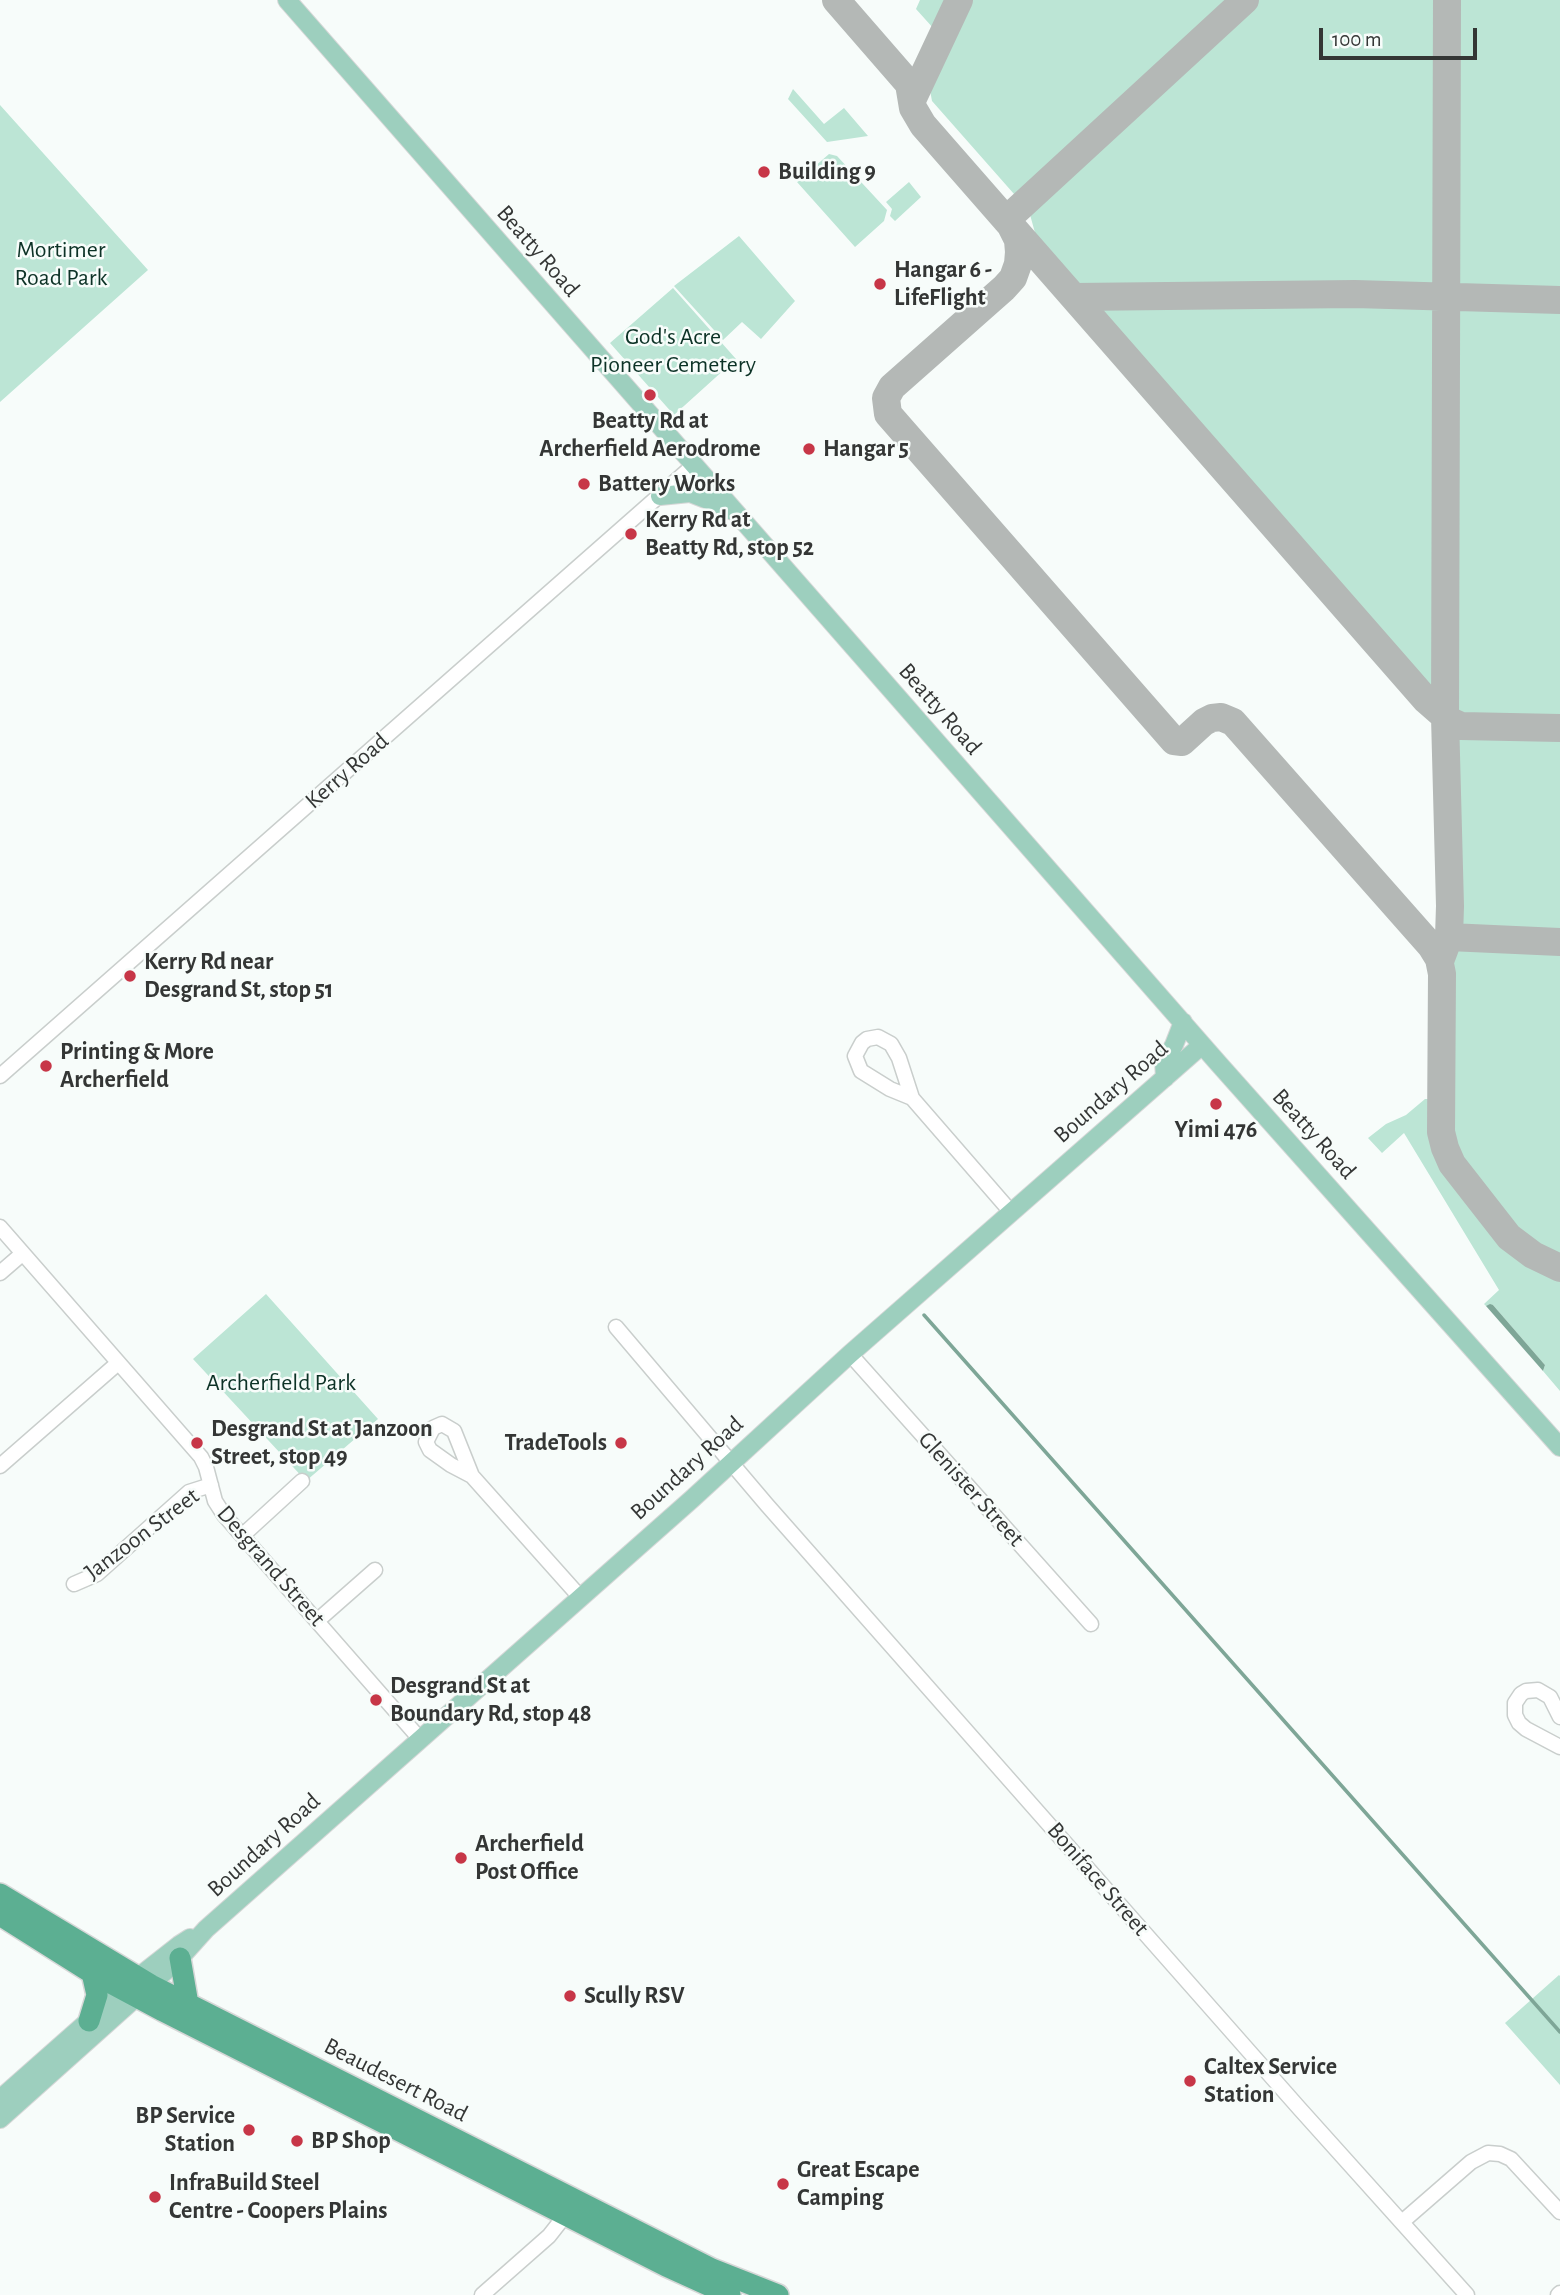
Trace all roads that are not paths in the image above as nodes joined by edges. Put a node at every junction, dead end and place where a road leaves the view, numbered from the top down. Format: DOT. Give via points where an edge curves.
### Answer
graph roads {
  1 [pos="287,0"];
  2 [pos="694,465"];
  3 [pos="660,496"];
  4 [pos="757,536"];
  5 [pos="1183,1022"];
  6 [pos="1202,1045"];
  7 [pos="0,1076"];
  8 [pos="1165,1078"];
  9 [pos="912,1098"];
  10 [pos="1011,1212"];
  11 [pos="0,1227"];
  12 [pos="22,1254"];
  13 [pos="0,1273"];
  14 [pos="616,1327"];
  15 [pos="850,1354"];
  16 [pos="118,1363"];
  17 [pos="1560,1447"];
  18 [pos="732,1462"];
  19 [pos="0,1466"];
  20 [pos="472,1476"];
  21 [pos="302,1481"];
  22 [pos="211,1485"];
  23 [pos="243,1535"];
  24 [pos="374,1570"];
  25 [pos="74,1584"];
  26 [pos="580,1597"];
  27 [pos="317,1621"];
  28 [pos="1091,1624"];
  29 [pos="1560,1717"];
  30 [pos="420,1738"];
  31 [pos="1560,1747"];
  32 [pos="0,1894"];
  33 [pos="0,1915"];
  34 [pos="206,1929"];
  35 [pos="180,1958"];
  36 [pos="92,1973"];
  37 [pos="137,1988"];
  38 [pos="188,2004"];
  39 [pos="89,2021"];
  40 [pos="0,2099"];
  41 [pos="0,2119"];
  42 [pos="571,2208"];
  43 [pos="1560,2212"];
  44 [pos="1402,2222"];
  45 [pos="482,2295"];
  46 [pos="730,2295"];
  47 [pos="778,2295"];
  48 [pos="1467,2295"];
  1 -- 2 [label="main road, Beatty Road"];
  2 -- 3 [label="street, Kerry Road"];
  2 -- 4 [label="main road, Beatty Road"];
  3 -- 4 [label="main road" via="690,493 708,499"];
  3 -- 7 [label="street, Kerry Road"];
  4 -- 5 [label="main road, Beatty Road"];
  5 -- 6 [label="main road, Beatty Road"];
  5 -- 8 [label="main road" via="1164,1062"];
  6 -- 8 [label="main road, Boundary Road"];
  6 -- 17 [label="main road, Beatty Road"];
  8 -- 10 [label="main road, Boundary Road"];
  9 -- 9 [label="street" via="861,1071 855,1056 862,1043 878,1038 891,1044"];
  9 -- 10 [label="street"];
  10 -- 15 [label="main road, Boundary Road"];
  11 -- 12 [label="street, Desgrand Street"];
  12 -- 13 [label="street"];
  12 -- 16 [label="street, Desgrand Street"];
  14 -- 18 [label="street, Boniface Street"];
  15 -- 18 [label="main road, Boundary Road"];
  15 -- 28 [label="street, Glenister Street"];
  16 -- 19 [label="street"];
  16 -- 22 [label="street, Desgrand Street" via="201,1458"];
  18 -- 26 [label="main road, Boundary Road"];
  18 -- 44 [label="street, Boniface Street"];
  20 -- 26 [label="street"];
  21 -- 23 [label="street"];
  22 -- 23 [label="street, Desgrand Street" via="218,1508"];
  22 -- 25 [label="street, Janzoon Street" via="189,1492 97,1574"];
  23 -- 27 [label="street, Desgrand Street"];
  24 -- 27 [label="street"];
  26 -- 30 [label="main road, Boundary Road"];
  27 -- 30 [label="street, Desgrand Street"];
  29 -- 31 [label="street" via="1550,1697 1538,1690 1526,1691 1515,1703 1515,1715 1526,1729"];
  30 -- 34 [label="main road, Boundary Road"];
  32 -- 37 [label="highway, Beaudesert Road"];
  33 -- 36 [label="highway, Beaudesert Road"];
  34 -- 35 [label="main road, Boundary Road"];
  34 -- 37 [label="main road, Boundary Road" via="178,1945"];
  35 -- 37 [label="main road, Boundary Road"];
  35 -- 38 [label="highway"];
  36 -- 37 [label="highway, Beaudesert Road"];
  36 -- 39 [label="highway" via="97,1995"];
  37 -- 38 [label="highway, Beaudesert Road"];
  37 -- 39 [label="main road, Boundary Road"];
  37 -- 41 [label="main road, Boundary Road"];
  37 -- 42 [label="highway, Beaudesert Road"];
  38 -- 42 [label="highway, Beaudesert Road"];
  39 -- 40 [label="main road, Boundary Road"];
  42 -- 45 [label="street" via="542,2242"];
  42 -- 46 [label="highway, Beaudesert Road" via="666,2266"];
  42 -- 47 [label="highway, Beaudesert Road"];
  43 -- 44 [label="street" via="1518,2166 1494,2152 1471,2162"];
  44 -- 48 [label="street, Boniface Street"];
}
